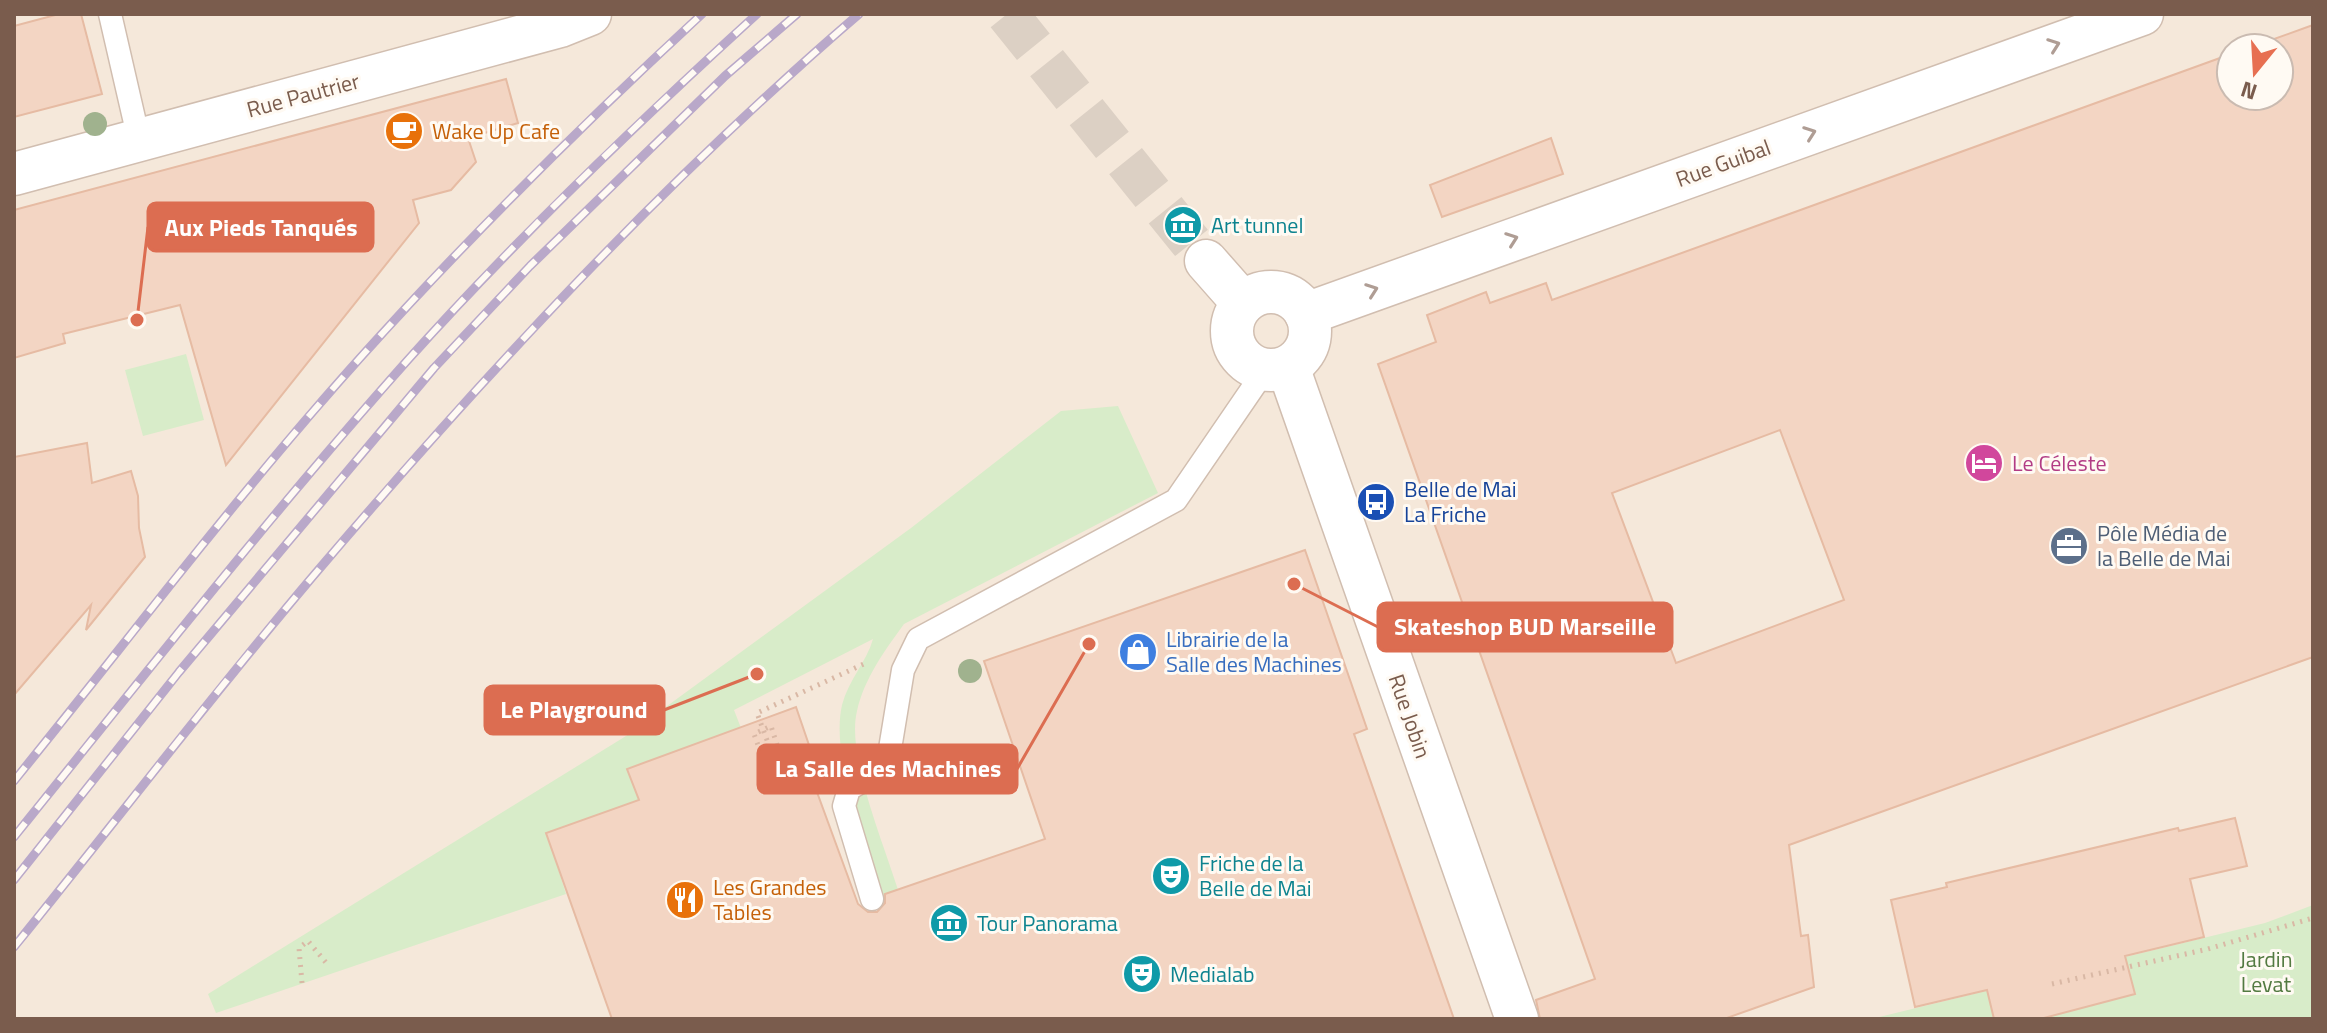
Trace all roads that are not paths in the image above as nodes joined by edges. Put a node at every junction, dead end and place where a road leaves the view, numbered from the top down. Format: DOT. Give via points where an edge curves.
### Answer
graph roads {
  1 [pos="110,14"];
  2 [pos="590,14"];
  3 [pos="2142,14"];
  4 [pos="139,140"];
  5 [pos="14,174"];
  6 [pos="1206,261"];
  7 [pos="1243,303"];
  8 [pos="1306,314"];
  9 [pos="1276,368"];
  10 [pos="872,899"];
  11 [pos="1517,1019"];
  1 -- 4 [label="lane"];
  2 -- 4 [label="street, Rue Pautrier"];
  8 -- 3 [label="street, Rue Guibal, one-way"];
  4 -- 5 [label="street, Rue Pautrier"];
  6 -- 7 [label="street"];
  7 -- 8 [label="street" via="1270,292 1297,302"];
  7 -- 9 [label="street" via="1235,315 1233,343 1251,365"];
  8 -- 9 [label="street" via="1310,329 1301,358"];
  9 -- 10 [label="lane" via="1176,500 918,639 903,670 889,755 880,771 849,789 844,806"];
  9 -- 11 [label="street, Rue Jobin"];
}
